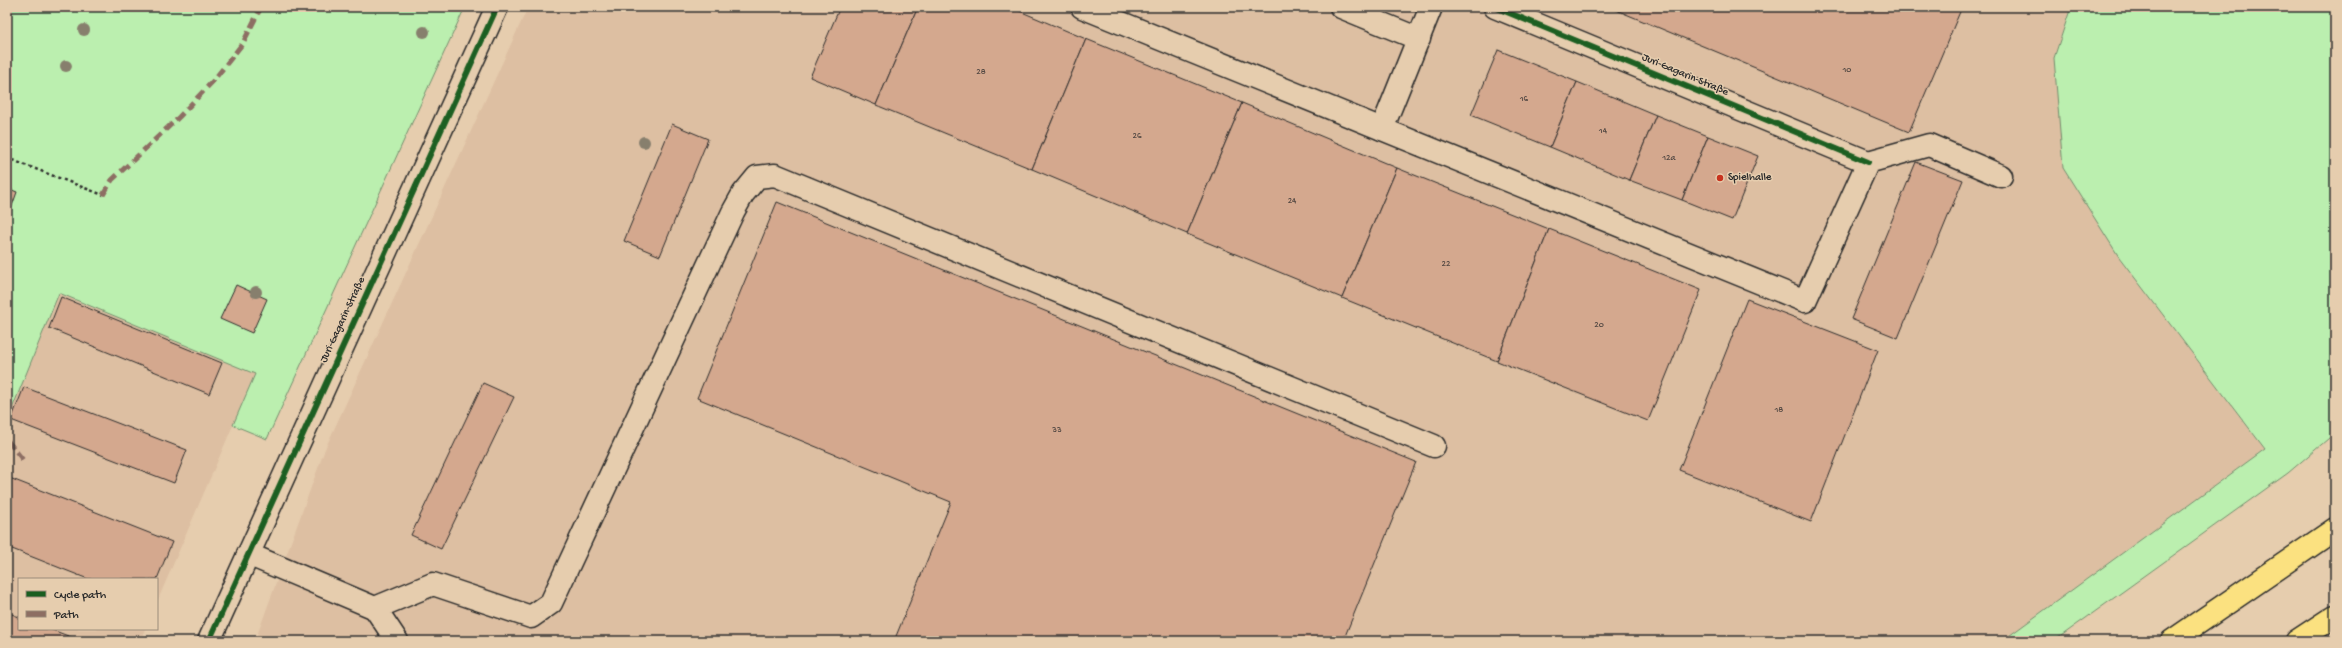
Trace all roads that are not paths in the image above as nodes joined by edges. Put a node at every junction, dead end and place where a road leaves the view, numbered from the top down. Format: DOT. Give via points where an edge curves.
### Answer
graph roads {
  1 [pos="497,7"];
  2 [pos="1082,7"];
  3 [pos="1341,7"];
  4 [pos="1431,7"];
  5 [pos="1495,7"];
  6 [pos="1418,39"];
  7 [pos="1382,129"];
  8 [pos="1868,162"];
  9 [pos="2001,176"];
  10 [pos="1434,446"];
  11 [pos="2335,529"];
  12 [pos="248,554"];
  13 [pos="375,608"];
  14 [pos="2335,616"];
  15 [pos="209,641"];
  16 [pos="397,641"];
  17 [pos="2172,641"];
  18 [pos="2297,641"];
  1 -- 12 [label="street, Juri-Gagarin-Straße"];
  2 -- 7 [label="street"];
  3 -- 6 [label="street"];
  4 -- 6 [label="street"];
  5 -- 8 [label="street, Juri-Gagarin-Straße"];
  6 -- 7 [label="street"];
  7 -- 8 [label="street" via="1805,301"];
  8 -- 9 [label="street" via="1929,145"];
  10 -- 13 [label="street" via="775,175 757,177 733,212 551,603 531,617 434,584"];
  11 -- 17 [label="highway"];
  12 -- 13 [label="street"];
  12 -- 15 [label="street, Juri-Gagarin-Straße"];
  13 -- 16 [label="street"];
  14 -- 18 [label="highway"];
}
